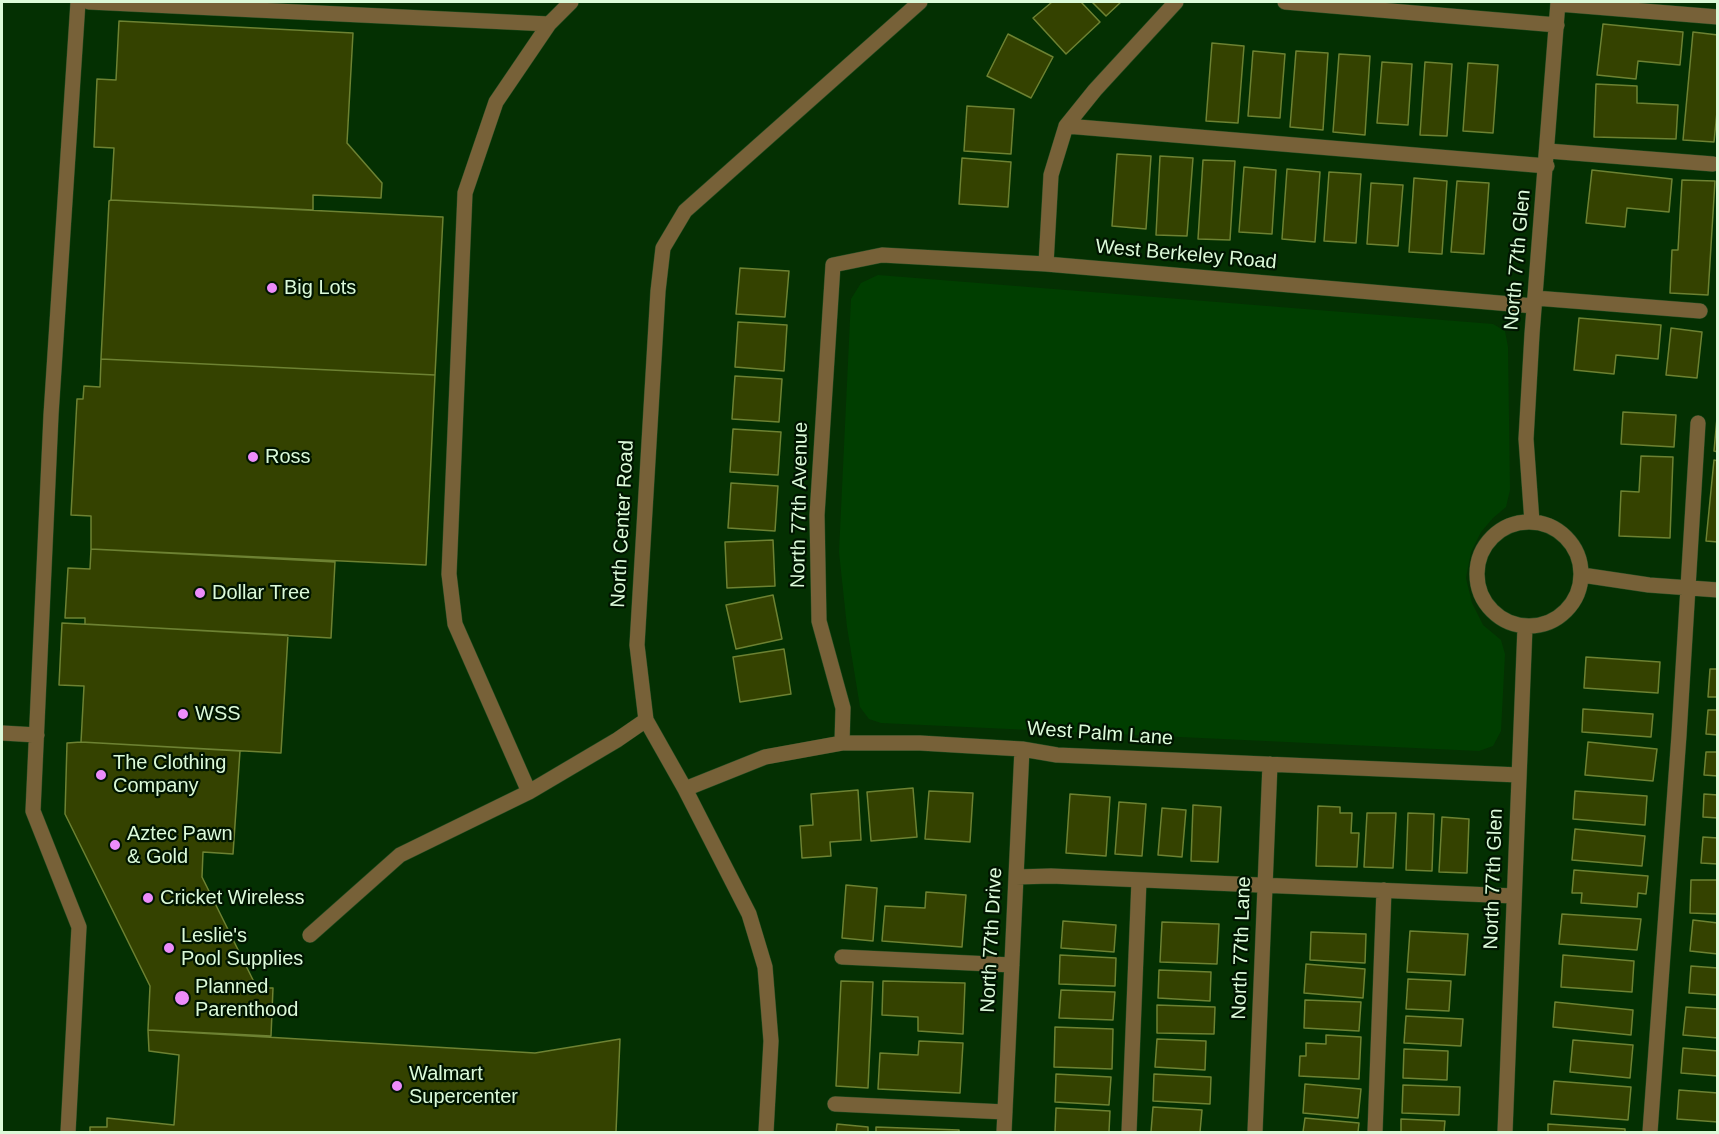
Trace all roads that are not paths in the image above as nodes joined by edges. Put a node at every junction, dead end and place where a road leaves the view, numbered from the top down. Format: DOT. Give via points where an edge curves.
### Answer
graph roads {
  1 [pos="78,2"];
  2 [pos="89,2"];
  3 [pos="571,2"];
  4 [pos="920,2"];
  5 [pos="1176,2"];
  6 [pos="1285,2"];
  7 [pos="1558,3"];
  8 [pos="1718,17"];
  9 [pos="549,24"];
  10 [pos="1557,25"];
  11 [pos="1066,126"];
  12 [pos="1547,159"];
  13 [pos="1713,164"];
  14 [pos="1046,264"];
  15 [pos="833,265"];
  16 [pos="1535,302"];
  17 [pos="1700,311"];
  18 [pos="1698,423"];
  19 [pos="1532,522"];
  20 [pos="1582,575"];
  21 [pos="1686,587"];
  22 [pos="1718,590"];
  23 [pos="1525,627"];
  24 [pos="646,720"];
  25 [pos="2,733"];
  26 [pos="37,735"];
  27 [pos="842,743"];
  28 [pos="1022,749"];
  29 [pos="1270,764"];
  30 [pos="1519,776"];
  31 [pos="685,789"];
  32 [pos="529,792"];
  33 [pos="1016,877"];
  34 [pos="1139,880"];
  35 [pos="1265,886"];
  36 [pos="1384,890"];
  37 [pos="1514,896"];
  38 [pos="310,935"];
  39 [pos="842,957"];
  40 [pos="1012,965"];
  41 [pos="835,1104"];
  42 [pos="1005,1112"];
  43 [pos="68,1132"];
  44 [pos="766,1132"];
  45 [pos="1004,1132"];
  46 [pos="1129,1132"];
  47 [pos="1255,1132"];
  48 [pos="1375,1132"];
  49 [pos="1505,1132"];
  50 [pos="1650,1132"];
  1 -- 26 [label="street" via="51,416"];
  2 -- 9 [label="street"];
  3 -- 9 [label="street"];
  4 -- 24 [label="street, North Center Road" via="685,211 663,248 637,645"];
  5 -- 11 [label="street"];
  6 -- 10 [label="street"];
  7 -- 8 [label="street"];
  7 -- 10 [label="street, North 77th Glen"];
  9 -- 32 [label="street" via="496,102 465,193 448,574 455,624"];
  10 -- 12 [label="street, North 77th Glen"];
  11 -- 12 [label="street"];
  11 -- 14 [label="street" via="1051,175"];
  12 -- 13 [label="street"];
  12 -- 16 [label="street, North 77th Glen"];
  14 -- 15 [label="street, West Berkeley Road" via="882,255"];
  14 -- 16 [label="street, West Berkeley Road"];
  15 -- 27 [label="street, North 77th Avenue" via="817,514 819,621 843,708"];
  16 -- 17 [label="street, West Berkeley Road"];
  16 -- 19 [label="street, North 77th Glen" via="1526,439"];
  18 -- 21 [label="street"];
  19 -- 20 [label="street" via="1562,533 1580,559"];
  19 -- 23 [label="street" via="1513,524 1491,539 1477,571 1480,591 1489,609 1511,624"];
  20 -- 21 [label="street"];
  20 -- 23 [label="street" via="1571,608 1542,626"];
  21 -- 22 [label="street"];
  21 -- 50 [label="street"];
  23 -- 30 [label="street, North 77th Glen"];
  24 -- 31 [label="street, North Center Road"];
  24 -- 32 [label="street"];
  25 -- 26 [label="street"];
  26 -- 43 [label="street" via="33,811 79,927"];
  27 -- 28 [label="street, West Palm Lane"];
  27 -- 31 [label="street, West Palm Lane" via="765,757"];
  28 -- 29 [label="street, West Palm Lane" via="1057,755"];
  28 -- 33 [label="street, North 77th Drive"];
  29 -- 30 [label="street, West Palm Lane"];
  29 -- 35 [label="street, North 77th Lane"];
  30 -- 37 [label="street, North 77th Glen"];
  31 -- 44 [label="street, North Center Road" via="749,914 765,967 771,1041"];
  32 -- 38 [label="street" via="400,855"];
  33 -- 34 [label="street"];
  33 -- 40 [label="street, North 77th Drive"];
  34 -- 35 [label="street"];
  34 -- 46 [label="street"];
  35 -- 36 [label="street"];
  35 -- 47 [label="street, North 77th Lane"];
  36 -- 37 [label="street"];
  36 -- 48 [label="street"];
  37 -- 49 [label="street, North 77th Glen"];
  39 -- 40 [label="street"];
  40 -- 42 [label="street, North 77th Drive"];
  41 -- 42 [label="street"];
  42 -- 45 [label="street, North 77th Drive"];
}
